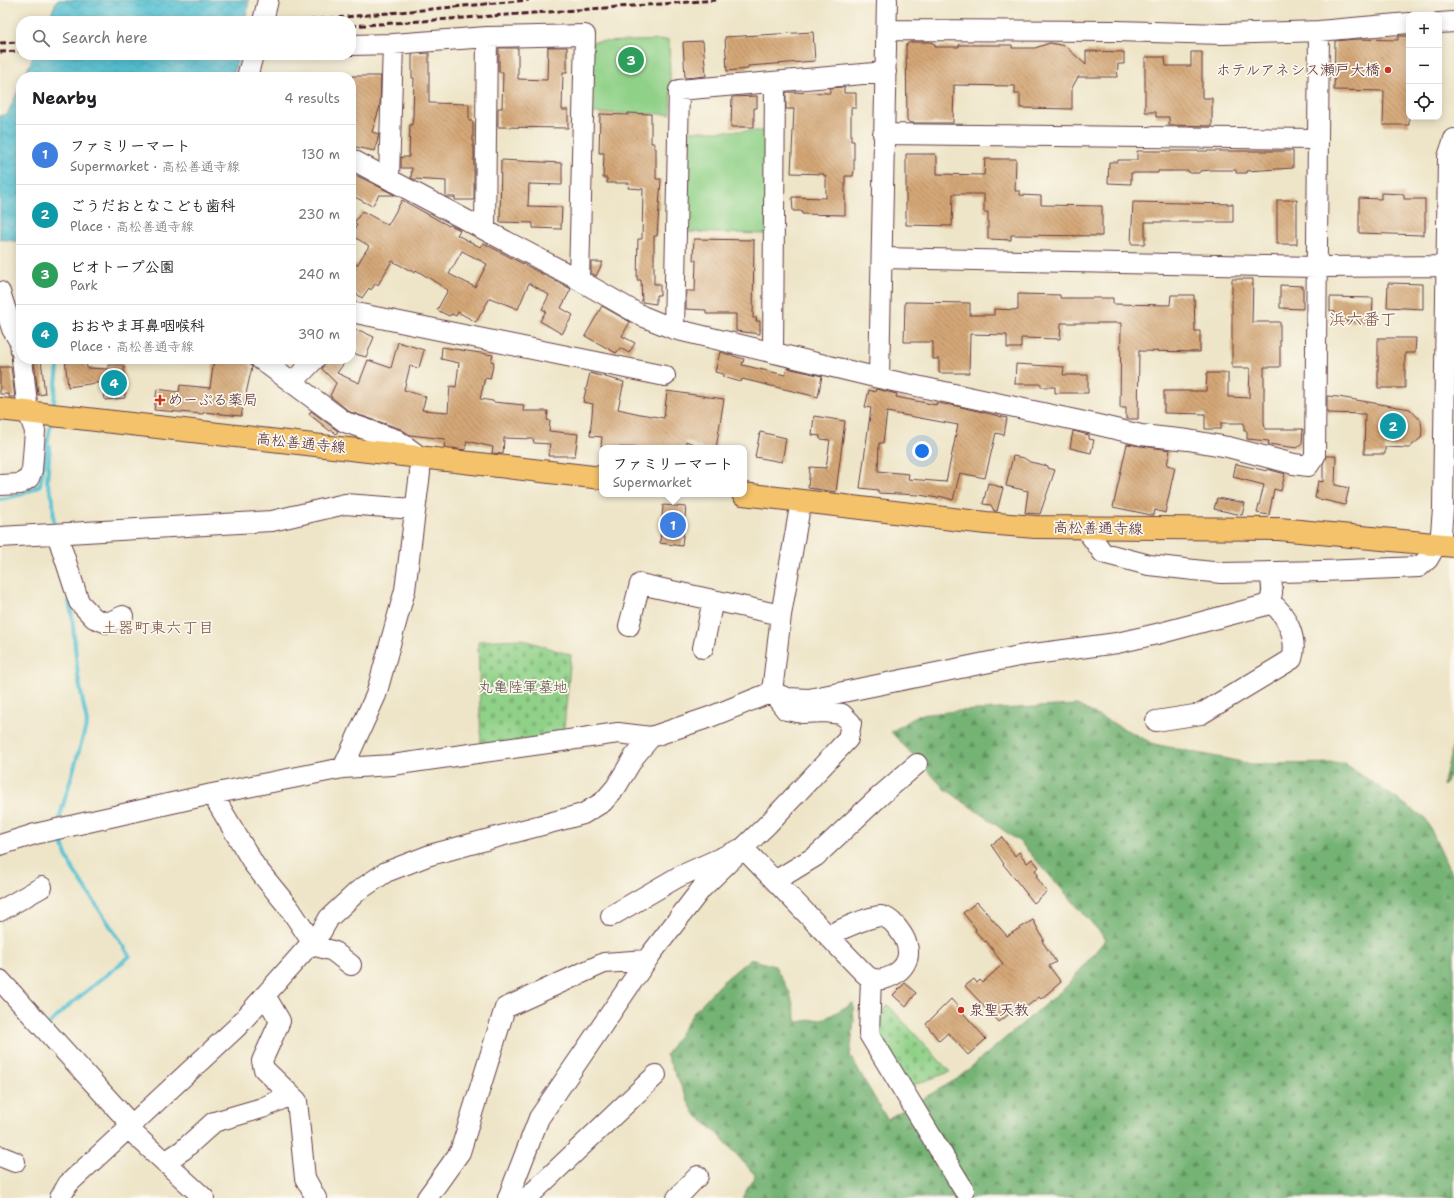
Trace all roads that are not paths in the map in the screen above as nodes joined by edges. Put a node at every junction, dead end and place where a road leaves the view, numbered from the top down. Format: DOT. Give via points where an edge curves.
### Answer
graph roads {
  1 [pos="268,0"];
  2 [pos="887,0"];
  3 [pos="264,16"];
  4 [pos="1454,22"];
  5 [pos="1406,23"];
  6 [pos="1442,23"];
  7 [pos="887,30"];
  8 [pos="1319,31"];
  9 [pos="487,37"];
  10 [pos="393,44"];
  11 [pos="356,45"];
  12 [pos="252,60"];
  13 [pos="248,72"];
  14 [pos="886,72"];
  15 [pos="775,82"];
  16 [pos="883,134"];
  17 [pos="1318,138"];
  18 [pos="1454,140"];
  19 [pos="356,162"];
  20 [pos="389,178"];
  21 [pos="484,230"];
  22 [pos="882,258"];
  23 [pos="1318,266"];
  24 [pos="1450,266"];
  25 [pos="579,280"];
  26 [pos="0,292"];
  27 [pos="356,313"];
  28 [pos="674,329"];
  29 [pos="16,338"];
  30 [pos="773,353"];
  31 [pos="23,364"];
  32 [pos="267,364"];
  33 [pos="310,364"];
  34 [pos="665,376"];
  35 [pos="879,378"];
  36 [pos="292,383"];
  37 [pos="0,409"];
  38 [pos="31,412"];
  39 [pos="419,456"];
  40 [pos="599,478"];
  41 [pos="0,485"];
  42 [pos="747,494"];
  43 [pos="801,501"];
  44 [pos="414,509"];
  45 [pos="1085,528"];
  46 [pos="57,534"];
  47 [pos="0,537"];
  48 [pos="1443,546"];
  49 [pos="1270,572"];
  50 [pos="713,600"];
  51 [pos="1270,602"];
  52 [pos="123,616"];
  53 [pos="781,616"];
  54 [pos="629,626"];
  55 [pos="703,648"];
  56 [pos="772,692"];
  57 [pos="1156,721"];
  58 [pos="651,737"];
  59 [pos="917,764"];
  60 [pos="343,768"];
  61 [pos="212,794"];
  62 [pos="0,845"];
  63 [pos="743,848"];
  64 [pos="775,881"];
  65 [pos="42,887"];
  66 [pos="12,910"];
  67 [pos="610,916"];
  68 [pos="828,935"];
  69 [pos="312,942"];
  70 [pos="647,960"];
  71 [pos="351,965"];
  72 [pos="871,978"];
  73 [pos="0,980"];
  74 [pos="265,996"];
  75 [pos="656,1075"];
  76 [pos="291,1095"];
  77 [pos="130,1126"];
  78 [pos="165,1162"];
  79 [pos="698,1176"];
  80 [pos="964,1190"];
  81 [pos="60,1198"];
  82 [pos="204,1198"];
  83 [pos="316,1198"];
  84 [pos="427,1198"];
  85 [pos="508,1198"];
  86 [pos="527,1198"];
  87 [pos="676,1198"];
  1 -- 3 [label="street"];
  2 -- 7 [label="street"];
  4 -- 6 [label="street"];
  5 -- 8 [label="street"];
  7 -- 8 [label="street" via="1223,34"];
  7 -- 14 [label="street"];
  8 -- 17 [label="street"];
  9 -- 10 [label="street"];
  9 -- 21 [label="street"];
  9 -- 25 [label="street" via="585,36"];
  10 -- 11 [label="street"];
  10 -- 20 [label="street"];
  12 -- 13 [label="street"];
  14 -- 15 [label="street"];
  14 -- 16 [label="street"];
  15 -- 28 [label="street" via="679,90"];
  15 -- 30 [label="street"];
  16 -- 17 [label="street"];
  16 -- 22 [label="street"];
  17 -- 23 [label="street"];
  18 -- 24 [label="street" via="1448,158"];
  19 -- 20 [label="street"];
  20 -- 21 [label="street"];
  21 -- 25 [label="street"];
  22 -- 23 [label="street"];
  22 -- 35 [label="street"];
  23 -- 24 [label="street"];
  23 -- 35 [label="street" via="1315,456 1308,466 1228,447 1141,436"];
  24 -- 48 [label="street"];
  25 -- 28 [label="street" via="642,316"];
  26 -- 29 [label="street"];
  27 -- 34 [label="street"];
  28 -- 30 [label="street"];
  30 -- 35 [label="street"];
  31 -- 38 [label="street"];
  32 -- 36 [label="street"];
  33 -- 36 [label="street"];
  36 -- 39 [label="street" via="345,422 397,440"];
  37 -- 38 [label="main road, 高松善通寺線"];
  38 -- 39 [label="main road, 高松善通寺線"];
  38 -- 41 [label="street" via="35,431 29,478 20,484"];
  39 -- 40 [label="main road, 高松善通寺線"];
  39 -- 44 [label="street" via="420,473"];
  42 -- 43 [label="main road, 高松善通寺線"];
  43 -- 45 [label="main road, 高松善通寺線" via="986,523"];
  43 -- 53 [label="street"];
  44 -- 46 [label="street" via="344,504 272,521"];
  44 -- 60 [label="street" via="405,590 387,658 376,695"];
  45 -- 48 [label="main road, 高松善通寺線" via="1279,529"];
  45 -- 49 [label="street" via="1103,553 1149,565 1221,572"];
  46 -- 47 [label="street"];
  46 -- 52 [label="street" via="79,602 94,618 107,623"];
  48 -- 49 [label="street" via="1419,567"];
  49 -- 51 [label="street"];
  50 -- 53 [label="street"];
  50 -- 54 [label="street" via="640,584"];
  50 -- 55 [label="street"];
  51 -- 56 [label="street" via="1255,609 1116,643 1019,656 809,699 787,698"];
  51 -- 57 [label="street" via="1280,608 1287,621 1295,650 1292,659 1240,693 1201,714"];
  53 -- 56 [label="street"];
  56 -- 58 [label="street"];
  56 -- 63 [label="street" via="786,710 842,714 851,723 850,731 848,739 838,750"];
  58 -- 60 [label="street" via="618,733 392,765"];
  58 -- 69 [label="street" via="603,802 583,814 430,855 386,872 358,891 329,918"];
  59 -- 64 [label="street" via="816,856"];
  60 -- 61 [label="street"];
  61 -- 62 [label="street"];
  61 -- 69 [label="street" via="255,866"];
  63 -- 64 [label="street"];
  63 -- 67 [label="street" via="678,877"];
  63 -- 70 [label="street" via="702,888"];
  64 -- 68 [label="street"];
  65 -- 66 [label="street"];
  68 -- 72 [label="street"];
  68 -- 72 [label="street" via="881,916 892,921 906,943 908,954 904,966 883,980"];
  69 -- 71 [label="street" via="332,951"];
  69 -- 74 [label="street"];
  70 -- 84 [label="street" via="604,963 505,1008 460,1152"];
  70 -- 85 [label="street" via="539,1118"];
  72 -- 80 [label="street" via="869,1034"];
  73 -- 77 [label="street"];
  74 -- 76 [label="street" via="280,1021 262,1061 264,1069"];
  74 -- 77 [label="street" via="237,1027"];
  75 -- 86 [label="street"];
  76 -- 78 [label="street" via="262,1108 214,1122 183,1150"];
  76 -- 83 [label="street" via="297,1101 305,1178"];
  77 -- 78 [label="street" via="132,1132"];
  77 -- 81 [label="street" via="68,1184"];
  78 -- 82 [label="street"];
  79 -- 87 [label="street"];
}
